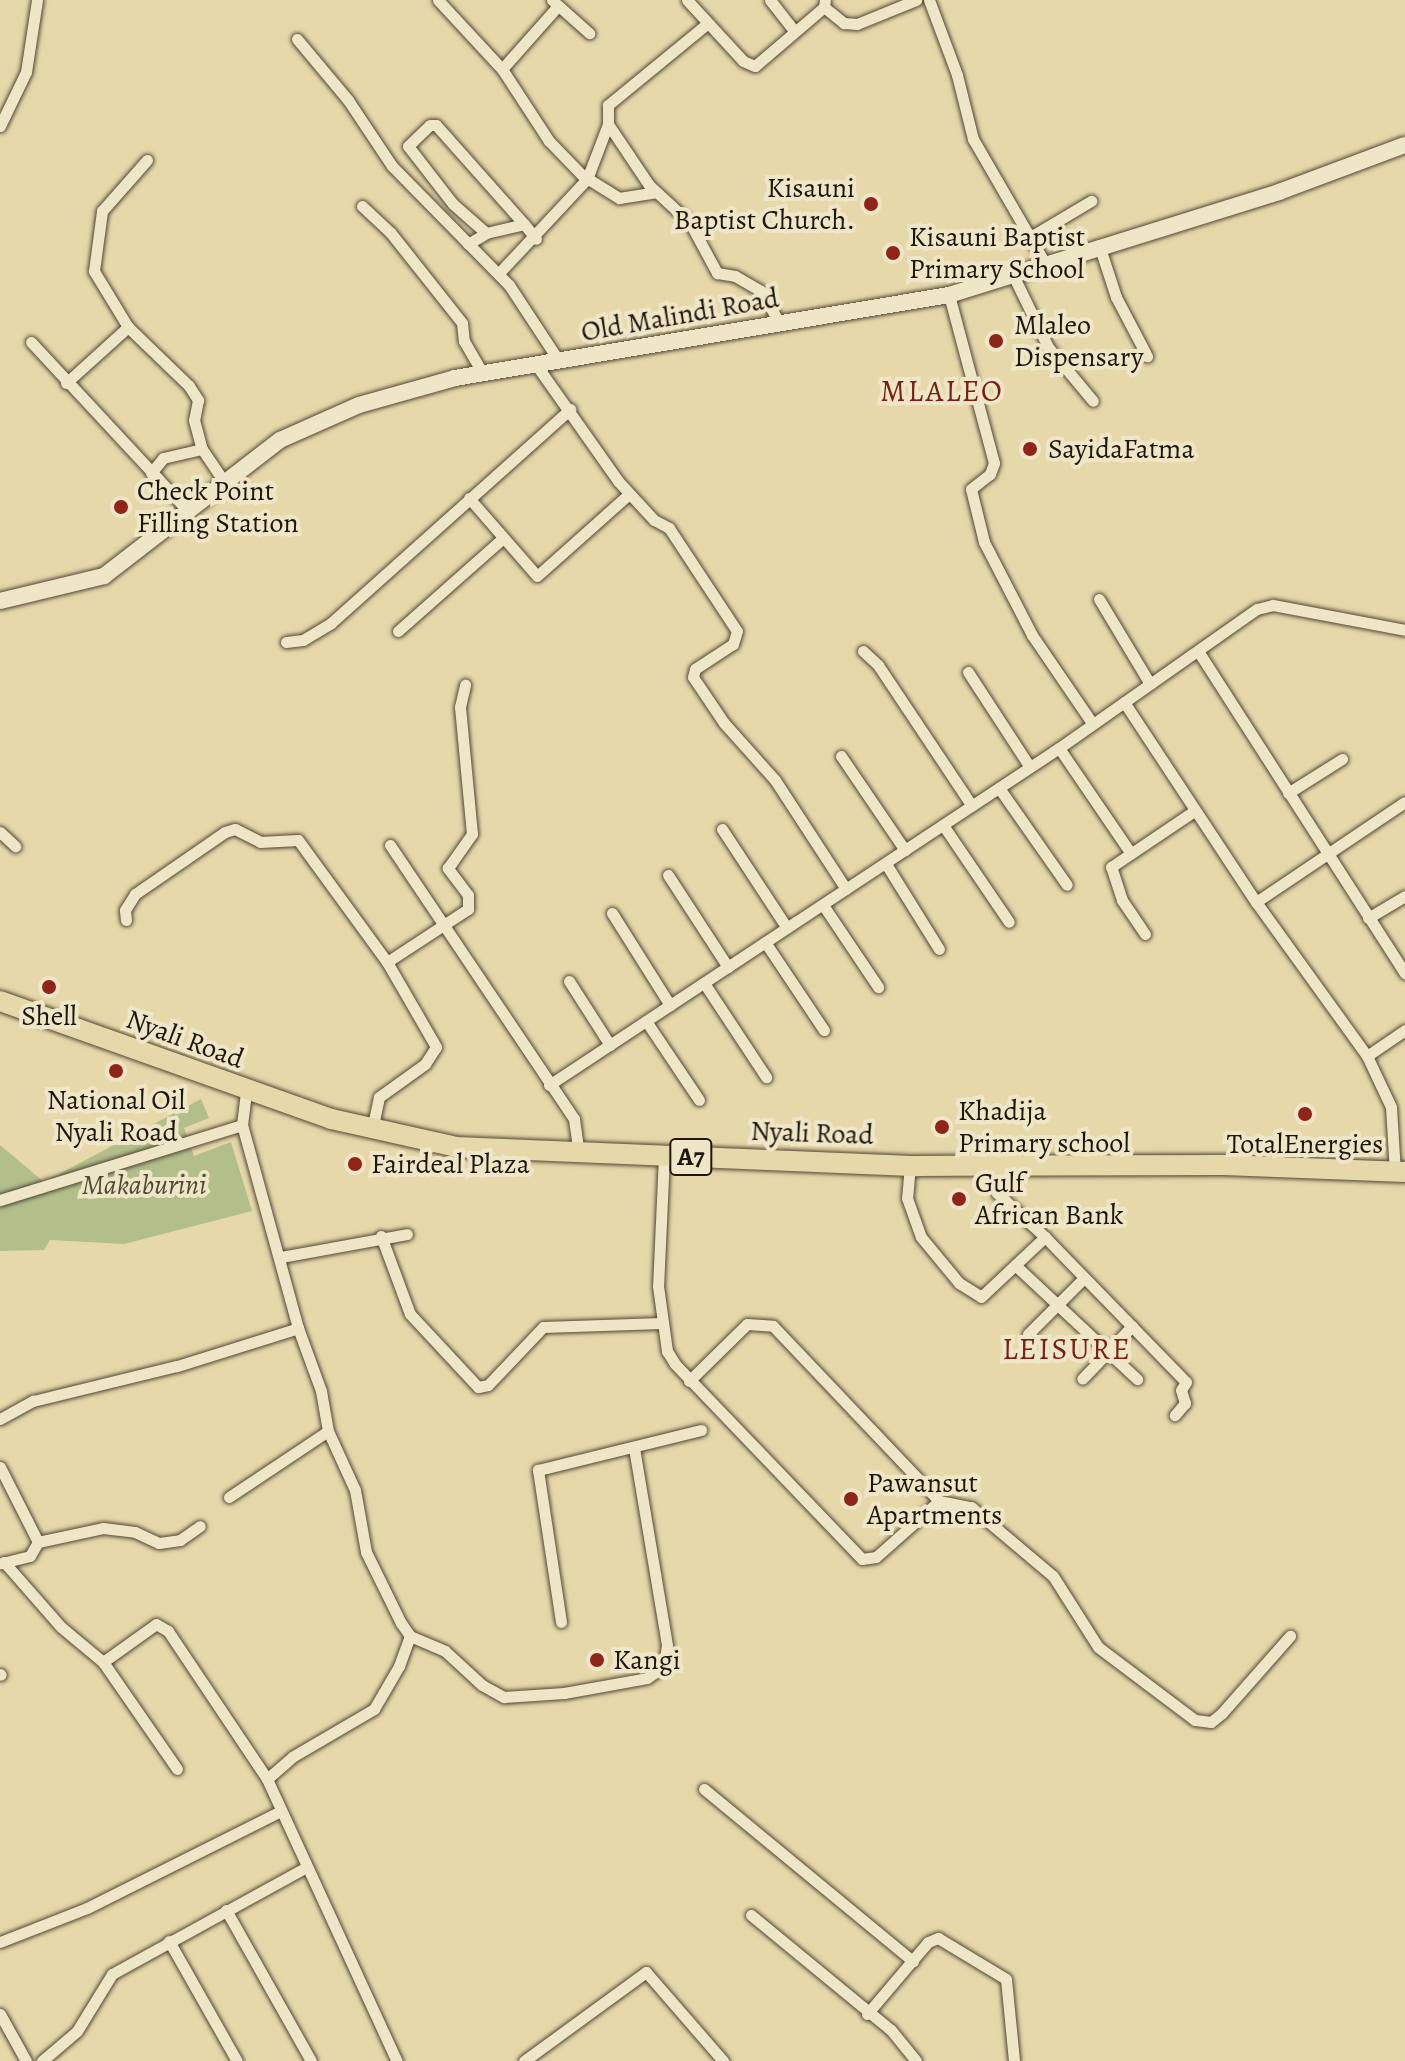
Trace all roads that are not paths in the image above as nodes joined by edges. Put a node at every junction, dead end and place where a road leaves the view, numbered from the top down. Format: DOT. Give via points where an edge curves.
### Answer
graph roads {
  1 [pos="37,0"];
  2 [pos="439,0"];
  3 [pos="687,0"];
  4 [pos="770,0"];
  5 [pos="916,0"];
  6 [pos="929,0"];
  7 [pos="555,3"];
  8 [pos="825,4"];
  9 [pos="708,23"];
  10 [pos="794,31"];
  11 [pos="589,33"];
  12 [pos="297,39"];
  13 [pos="502,69"];
  14 [pos="608,124"];
  15 [pos="0,126"];
  16 [pos="1405,145"];
  17 [pos="147,160"];
  18 [pos="587,179"];
  19 [pos="656,192"];
  20 [pos="1091,201"];
  21 [pos="362,206"];
  22 [pos="524,224"];
  23 [pos="486,233"];
  24 [pos="1032,236"];
  25 [pos="536,239"];
  26 [pos="468,244"];
  27 [pos="1099,245"];
  28 [pos="1045,263"];
  29 [pos="499,273"];
  30 [pos="1013,275"];
  31 [pos="949,295"];
  32 [pos="780,324"];
  33 [pos="128,327"];
  34 [pos="31,342"];
  35 [pos="1147,356"];
  36 [pos="559,361"];
  37 [pos="537,366"];
  38 [pos="484,375"];
  39 [pos="66,383"];
  40 [pos="1093,401"];
  41 [pos="570,409"];
  42 [pos="202,449"];
  43 [pos="151,473"];
  44 [pos="223,480"];
  45 [pos="629,494"];
  46 [pos="469,498"];
  47 [pos="188,511"];
  48 [pos="502,539"];
  49 [pos="1099,599"];
  50 [pos="0,601"];
  51 [pos="1405,630"];
  52 [pos="398,631"];
  53 [pos="286,642"];
  54 [pos="863,651"];
  55 [pos="1198,651"];
  56 [pos="968,672"];
  57 [pos="1150,684"];
  58 [pos="465,685"];
  59 [pos="1124,702"];
  60 [pos="1092,723"];
  61 [pos="1059,748"];
  62 [pos="841,756"];
  63 [pos="1342,759"];
  64 [pos="1030,767"];
  65 [pos="999,788"];
  66 [pos="1288,793"];
  67 [pos="1405,802"];
  68 [pos="972,806"];
  69 [pos="1194,811"];
  70 [pos="943,825"];
  71 [pos="722,829"];
  72 [pos="0,832"];
  73 [pos="390,845"];
  74 [pos="15,846"];
  75 [pos="905,850"];
  76 [pos="1130,852"];
  77 [pos="1326,854"];
  78 [pos="886,864"];
  79 [pos="668,875"];
  80 [pos="1067,885"];
  81 [pos="846,889"];
  82 [pos="1405,896"];
  83 [pos="1256,902"];
  84 [pos="823,905"];
  85 [pos="612,913"];
  86 [pos="1368,918"];
  87 [pos="126,920"];
  88 [pos="1009,922"];
  89 [pos="444,927"];
  90 [pos="787,928"];
  91 [pos="1145,934"];
  92 [pos="765,942"];
  93 [pos="939,949"];
  94 [pos="387,962"];
  95 [pos="728,967"];
  96 [pos="1405,973"];
  97 [pos="569,981"];
  98 [pos="704,983"];
  99 [pos="878,987"];
  100 [pos="0,1001"];
  101 [pos="670,1005"];
  102 [pos="646,1021"];
  103 [pos="824,1030"];
  104 [pos="1405,1030"];
  105 [pos="610,1045"];
  106 [pos="1367,1056"];
  107 [pos="766,1077"];
  108 [pos="549,1085"];
  109 [pos="246,1091"];
  110 [pos="699,1100"];
  111 [pos="242,1125"];
  112 [pos="372,1130"];
  113 [pos="579,1154"];
  114 [pos="664,1156"];
  115 [pos="910,1165"];
  116 [pos="996,1167"];
  117 [pos="1400,1172"];
  118 [pos="0,1200"];
  119 [pos="407,1234"];
  120 [pos="381,1236"];
  121 [pos="1045,1237"];
  122 [pos="281,1257"];
  123 [pos="1015,1265"];
  124 [pos="1084,1278"];
  125 [pos="1056,1305"];
  126 [pos="662,1323"];
  127 [pos="1132,1326"];
  128 [pos="298,1328"];
  129 [pos="1028,1334"];
  130 [pos="1108,1352"];
  131 [pos="1082,1379"];
  132 [pos="1137,1379"];
  133 [pos="689,1381"];
  134 [pos="1175,1415"];
  135 [pos="0,1419"];
  136 [pos="701,1430"];
  137 [pos="328,1431"];
  138 [pos="634,1447"];
  139 [pos="0,1467"];
  140 [pos="229,1497"];
  141 [pos="939,1501"];
  142 [pos="200,1526"];
  143 [pos="38,1542"];
  144 [pos="2,1562"];
  145 [pos="561,1622"];
  146 [pos="410,1636"];
  147 [pos="1290,1636"];
  148 [pos="103,1662"];
  149 [pos="177,1769"];
  150 [pos="267,1779"];
  151 [pos="704,1789"];
  152 [pos="281,1811"];
  153 [pos="307,1867"];
  154 [pos="226,1910"];
  155 [pos="751,1915"];
  156 [pos="169,1941"];
  157 [pos="0,1942"];
  158 [pos="913,1961"];
  159 [pos="0,2014"];
  160 [pos="867,2014"];
  161 [pos="26,2061"];
  162 [pos="42,2061"];
  163 [pos="237,2061"];
  164 [pos="311,2061"];
  165 [pos="397,2061"];
  166 [pos="524,2061"];
  167 [pos="723,2061"];
  168 [pos="916,2061"];
  169 [pos="1014,2061"];
  1 -- 15 [label="street" via="26,72"];
  2 -- 13 [label="street"];
  3 -- 9 [label="street"];
  4 -- 10 [label="street"];
  5 -- 8 [label="street" via="857,24 844,23"];
  6 -- 24 [label="street" via="957,75 973,139 998,189"];
  7 -- 11 [label="street"];
  7 -- 13 [label="street"];
  8 -- 10 [label="street"];
  9 -- 10 [label="street" via="743,61 755,66"];
  9 -- 14 [label="street" via="608,105"];
  12 -- 26 [label="street" via="348,100 392,166"];
  13 -- 18 [label="street" via="549,141"];
  14 -- 18 [label="street"];
  14 -- 19 [label="street"];
  16 -- 27 [label="main road, Old Malindi Road" via="1279,192"];
  17 -- 33 [label="street" via="102,211 94,271"];
  18 -- 19 [label="street" via="619,198"];
  18 -- 25 [label="street"];
  19 -- 32 [label="street" via="690,223 717,273 735,276 761,291"];
  20 -- 24 [label="street"];
  21 -- 38 [label="street" via="390,232 462,323 464,341"];
  22 -- 23 [label="street"];
  22 -- 23 [label="street" via="436,125 430,125 408,146 453,204"];
  22 -- 25 [label="street"];
  23 -- 26 [label="street"];
  24 -- 28 [label="street"];
  25 -- 29 [label="street"];
  26 -- 29 [label="street"];
  27 -- 28 [label="main road, Old Malindi Road"];
  27 -- 35 [label="street" via="1116,297"];
  28 -- 30 [label="main road, Old Malindi Road"];
  29 -- 36 [label="street" via="537,321"];
  30 -- 31 [label="main road, Old Malindi Road"];
  30 -- 40 [label="street" via="1048,347"];
  31 -- 32 [label="main road, Old Malindi Road"];
  31 -- 60 [label="street" via="994,463 990,474 971,489 984,542 1032,635"];
  32 -- 36 [label="main road, Old Malindi Road"];
  33 -- 39 [label="street"];
  33 -- 42 [label="street" via="193,393"];
  34 -- 39 [label="street"];
  36 -- 37 [label="main road, Old Malindi Road"];
  37 -- 38 [label="main road, Old Malindi Road"];
  37 -- 41 [label="street"];
  38 -- 44 [label="main road, Old Malindi Road" via="434,383 336,414 280,440"];
  39 -- 43 [label="street"];
  41 -- 45 [label="street"];
  41 -- 46 [label="street"];
  42 -- 43 [label="street" via="163,458"];
  42 -- 44 [label="street"];
  43 -- 47 [label="street"];
  44 -- 47 [label="main road, Old Malindi Road"];
  45 -- 48 [label="street" via="537,576"];
  45 -- 81 [label="street" via="669,528 737,631 733,644 695,669 693,677 724,723 775,780"];
  46 -- 48 [label="street"];
  46 -- 53 [label="street" via="331,623 303,640"];
  47 -- 50 [label="main road, Old Malindi Road" via="104,576"];
  48 -- 52 [label="street"];
  49 -- 57 [label="street"];
  51 -- 55 [label="street" via="1273,605 1257,609"];
  54 -- 68 [label="street" via="878,665"];
  55 -- 57 [label="street"];
  55 -- 66 [label="street"];
  56 -- 64 [label="street"];
  57 -- 59 [label="street"];
  58 -- 89 [label="street" via="460,707 472,834 448,868 468,895 468,909"];
  59 -- 60 [label="street"];
  59 -- 69 [label="street"];
  60 -- 61 [label="street"];
  61 -- 64 [label="street"];
  61 -- 76 [label="street"];
  62 -- 75 [label="street"];
  63 -- 66 [label="street"];
  64 -- 65 [label="street"];
  65 -- 68 [label="street"];
  65 -- 80 [label="street"];
  66 -- 77 [label="street"];
  67 -- 77 [label="street"];
  68 -- 70 [label="street"];
  69 -- 76 [label="street"];
  69 -- 83 [label="street"];
  70 -- 75 [label="street"];
  70 -- 88 [label="street"];
  71 -- 90 [label="street"];
  72 -- 74 [label="street"];
  73 -- 89 [label="street"];
  75 -- 78 [label="street"];
  76 -- 91 [label="street" via="1111,867 1122,900"];
  77 -- 83 [label="street"];
  77 -- 86 [label="street"];
  78 -- 81 [label="street"];
  78 -- 93 [label="street"];
  79 -- 95 [label="street"];
  81 -- 84 [label="street"];
  82 -- 86 [label="street"];
  83 -- 106 [label="street"];
  84 -- 90 [label="street"];
  84 -- 99 [label="street"];
  85 -- 101 [label="street"];
  86 -- 96 [label="street"];
  87 -- 94 [label="street" via="125,910 135,894 225,832 235,829 260,842 290,837 306,850"];
  89 -- 94 [label="street"];
  89 -- 108 [label="street"];
  90 -- 92 [label="street"];
  92 -- 95 [label="street"];
  92 -- 103 [label="street"];
  94 -- 112 [label="street" via="436,1047 425,1064 379,1097"];
  95 -- 98 [label="street"];
  97 -- 105 [label="street"];
  98 -- 101 [label="street"];
  98 -- 107 [label="street"];
  100 -- 109 [label="highway, Nyali Road / A7"];
  101 -- 102 [label="street"];
  102 -- 105 [label="street"];
  102 -- 110 [label="street"];
  104 -- 106 [label="street"];
  105 -- 108 [label="street"];
  106 -- 117 [label="street" via="1391,1107"];
  108 -- 113 [label="street" via="574,1119"];
  109 -- 111 [label="street"];
  109 -- 112 [label="highway, Nyali Road / A7"];
  111 -- 118 [label="street"];
  111 -- 122 [label="street"];
  112 -- 113 [label="highway, Nyali Road / A7" via="456,1147"];
  113 -- 114 [label="highway, Nyali Road / A7"];
  114 -- 115 [label="highway, Nyali Road / A7"];
  114 -- 126 [label="street" via="658,1286"];
  115 -- 116 [label="highway, Nyali Road / A7"];
  115 -- 123 [label="street" via="907,1198 921,1237 959,1283 981,1297"];
  116 -- 117 [label="highway, Nyali Road / A7" via="1209,1165"];
  116 -- 121 [label="street" via="997,1193"];
  119 -- 120 [label="street"];
  120 -- 122 [label="street"];
  120 -- 126 [label="street" via="410,1314 478,1387 488,1385 543,1327"];
  121 -- 123 [label="street"];
  121 -- 124 [label="street"];
  122 -- 128 [label="street"];
  123 -- 125 [label="street"];
  124 -- 125 [label="street"];
  124 -- 127 [label="street"];
  125 -- 129 [label="street"];
  125 -- 130 [label="street"];
  126 -- 133 [label="street" via="667,1351"];
  127 -- 130 [label="street"];
  127 -- 134 [label="street" via="1186,1382 1180,1396 1185,1403"];
  128 -- 135 [label="street" via="177,1366 33,1401"];
  128 -- 137 [label="street" via="321,1391"];
  130 -- 131 [label="street"];
  130 -- 132 [label="street"];
  133 -- 141 [label="street" via="862,1559 876,1557"];
  133 -- 141 [label="street" via="747,1324 773,1326"];
  136 -- 138 [label="street"];
  137 -- 140 [label="street"];
  137 -- 146 [label="street" via="355,1490 366,1552"];
  138 -- 145 [label="street" via="538,1470"];
  138 -- 146 [label="street" via="667,1645 667,1659 657,1672 564,1693 504,1697 482,1685 445,1651"];
  139 -- 143 [label="street"];
  141 -- 147 [label="street" via="971,1507 1053,1576 1098,1647 1195,1720 1211,1722 1222,1713"];
  142 -- 143 [label="street" via="180,1540 159,1543 135,1532 103,1528"];
  143 -- 144 [label="street" via="30,1556"];
  144 -- 148 [label="street" via="61,1627"];
  146 -- 150 [label="street" via="374,1709 292,1757"];
  148 -- 149 [label="street"];
  148 -- 150 [label="street" via="161,1624"];
  150 -- 152 [label="street"];
  151 -- 158 [label="street"];
  152 -- 153 [label="street"];
  152 -- 157 [label="street" via="87,1908"];
  153 -- 154 [label="street"];
  153 -- 165 [label="street"];
  154 -- 156 [label="street"];
  154 -- 164 [label="street"];
  155 -- 160 [label="street"];
  156 -- 162 [label="street" via="112,1974 77,2031"];
  156 -- 163 [label="street"];
  158 -- 160 [label="street"];
  158 -- 169 [label="street" via="938,1938 1006,1979"];
  159 -- 161 [label="street"];
  160 -- 168 [label="street" via="891,2030"];
  166 -- 167 [label="street" via="646,1972"];
}
